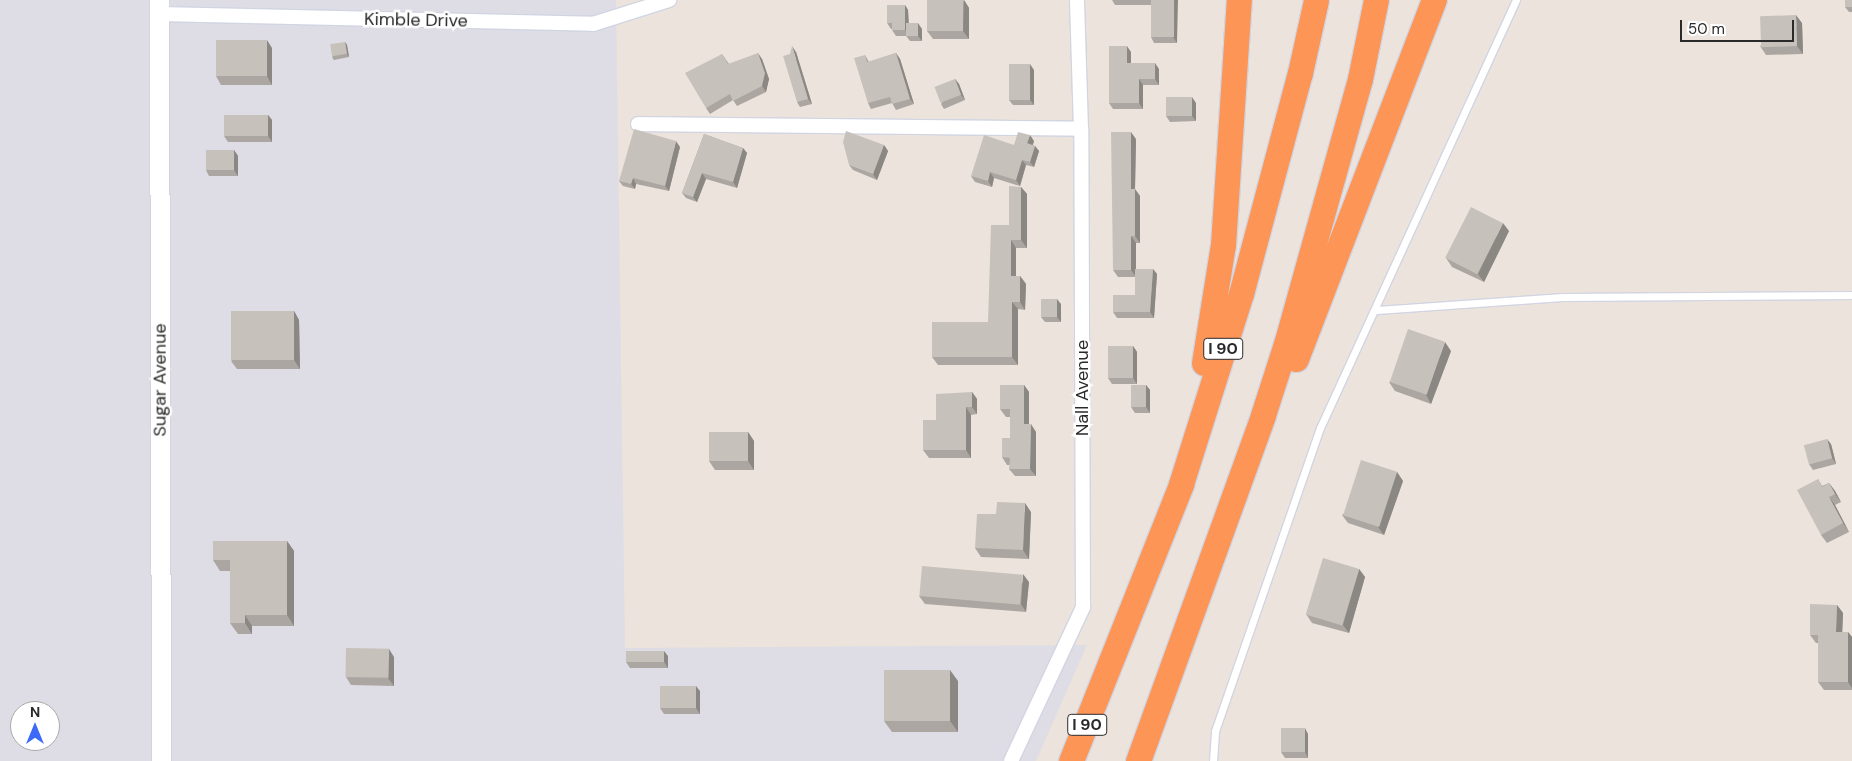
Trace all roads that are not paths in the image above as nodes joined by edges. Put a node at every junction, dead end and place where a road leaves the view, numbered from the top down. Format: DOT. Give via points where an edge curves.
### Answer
graph roads {
  1 [pos="669,0"];
  2 [pos="1077,0"];
  3 [pos="1239,0"];
  4 [pos="1316,0"];
  5 [pos="1376,0"];
  6 [pos="1434,0"];
  7 [pos="1516,0"];
  8 [pos="159,7"];
  9 [pos="638,124"];
  10 [pos="1081,129"];
  11 [pos="1852,295"];
  12 [pos="1377,310"];
  13 [pos="1264,415"];
  14 [pos="1102,690"];
  15 [pos="161,761"];
  16 [pos="1011,761"];
  17 [pos="1071,761"];
  18 [pos="1138,761"];
  19 [pos="1213,761"];
  1 -- 8 [label="street, Kimble Drive" via="593,24"];
  2 -- 10 [label="street, Nall Avenue"];
  3 -- 14 [label="highway" via="1223,245 1208,349"];
  4 -- 14 [label="highway, I 90" via="1300,73 1235,313 1182,484"];
  5 -- 13 [label="highway" via="1360,78"];
  6 -- 13 [label="highway" via="1322,296 1290,374"];
  7 -- 12 [label="lane"];
  8 -- 15 [label="main road, Sugar Avenue"];
  9 -- 10 [label="street"];
  10 -- 16 [label="street, Nall Avenue" via="1083,607"];
  11 -- 12 [label="lane" via="1563,296"];
  12 -- 19 [label="lane" via="1320,428 1215,731"];
  13 -- 18 [label="highway"];
  14 -- 17 [label="highway, I 90"];
}
